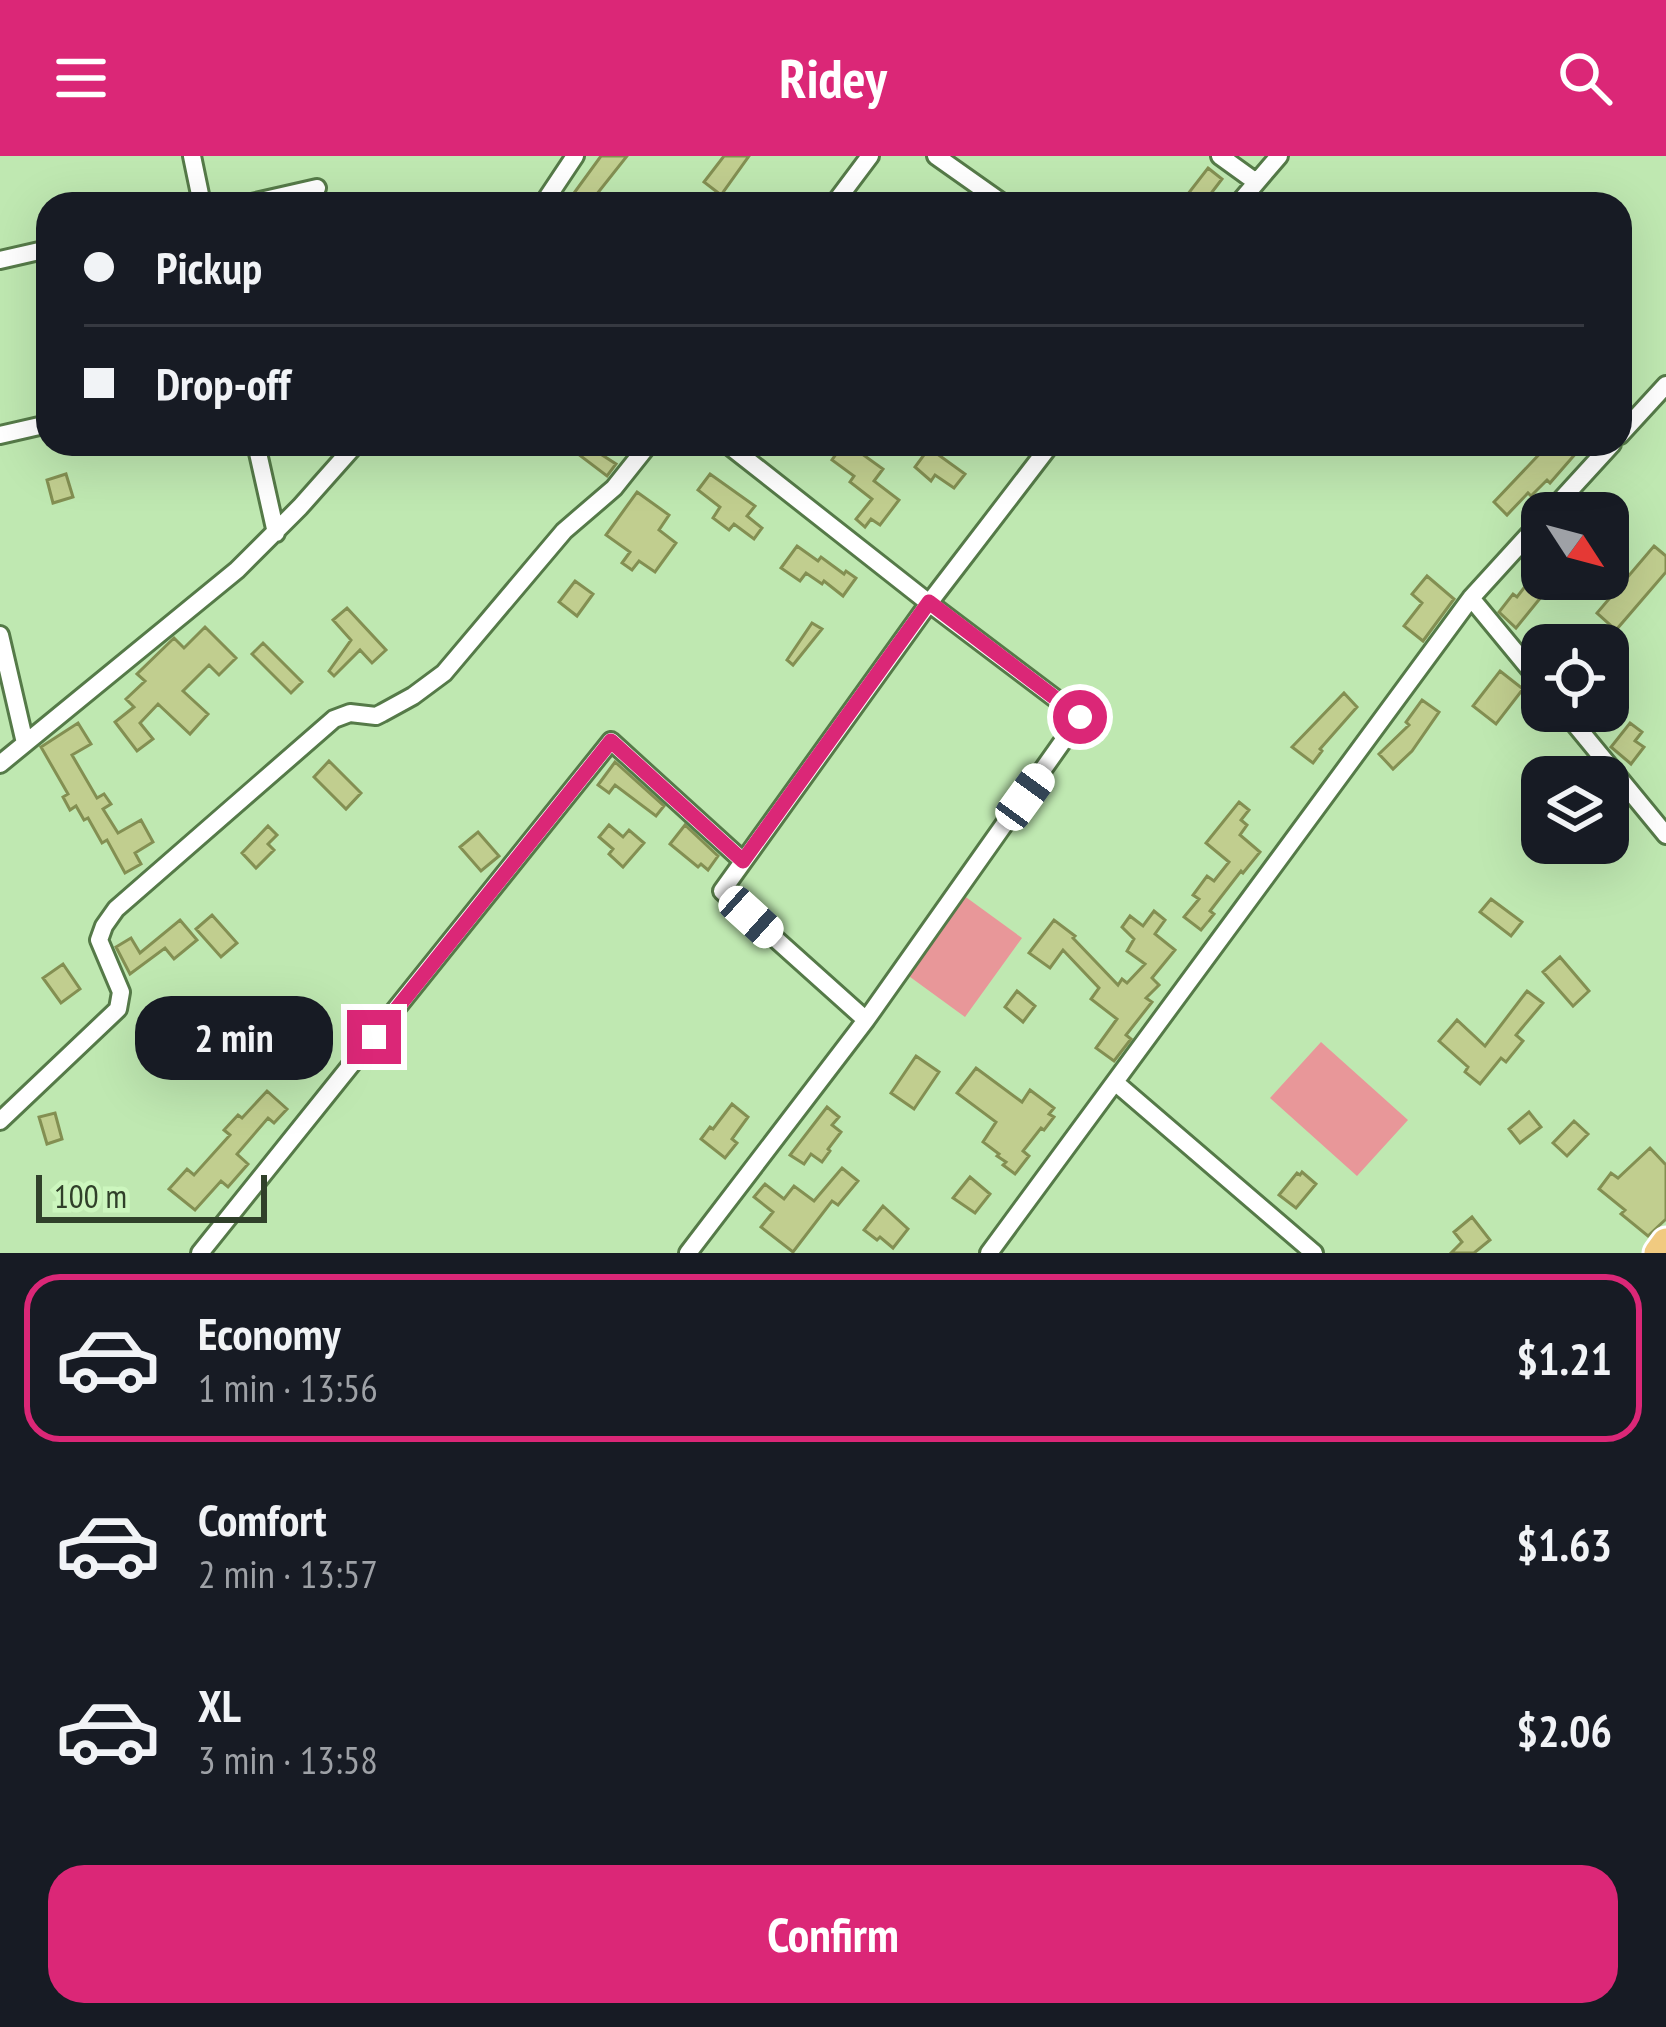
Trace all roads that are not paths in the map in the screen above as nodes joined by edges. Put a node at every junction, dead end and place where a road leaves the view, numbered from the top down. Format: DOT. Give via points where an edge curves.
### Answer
graph roads {
  1 [pos="192,156"];
  2 [pos="575,156"];
  3 [pos="870,156"];
  4 [pos="936,156"];
  5 [pos="1220,156"];
  6 [pos="1279,156"];
  7 [pos="1256,182"];
  8 [pos="317,188"];
  9 [pos="200,192"];
  10 [pos="300,192"];
  11 [pos="551,192"];
  12 [pos="843,192"];
  13 [pos="987,192"];
  14 [pos="1248,192"];
  15 [pos="36,252"];
  16 [pos="0,260"];
  17 [pos="1666,385"];
  18 [pos="1632,422"];
  19 [pos="36,427"];
  20 [pos="0,435"];
  21 [pos="259,456"];
  22 [pos="345,456"];
  23 [pos="639,456"];
  24 [pos="742,456"];
  25 [pos="1042,456"];
  26 [pos="1601,456"];
  27 [pos="1568,492"];
  28 [pos="276,532"];
  29 [pos="1521,543"];
  30 [pos="1471,598"];
  31 [pos="929,602"];
  32 [pos="0,635"];
  33 [pos="1521,659"];
  34 [pos="1581,732"];
  35 [pos="26,743"];
  36 [pos="0,764"];
  37 [pos="1666,835"];
  38 [pos="743,861"];
  39 [pos="866,1020"];
  40 [pos="1116,1083"];
  41 [pos="0,1121"];
  42 [pos="1666,1242"];
  43 [pos="200,1253"];
  44 [pos="688,1253"];
  45 [pos="988,1253"];
  46 [pos="1314,1253"];
  47 [pos="1658,1253"];
  1 -- 9 [label="street"];
  2 -- 11 [label="street"];
  3 -- 12 [label="street"];
  4 -- 13 [label="street"];
  5 -- 7 [label="street"];
  6 -- 7 [label="street"];
  7 -- 14 [label="street"];
  8 -- 10 [label="street"];
  15 -- 16 [label="street"];
  17 -- 18 [label="street"];
  19 -- 20 [label="street"];
  21 -- 28 [label="street"];
  22 -- 28 [label="street"];
  23 -- 41 [label="street" via="564,531 444,674 376,716 334,719 116,909 99,940 121,992 118,1009"];
  24 -- 31 [label="street"];
  25 -- 31 [label="street"];
  26 -- 27 [label="street"];
  28 -- 35 [label="street"];
  29 -- 30 [label="street"];
  30 -- 33 [label="street"];
  30 -- 40 [label="street"];
  31 -- 38 [label="street"];
  31 -- 39 [label="street" via="1080,717"];
  32 -- 35 [label="street"];
  34 -- 37 [label="street"];
  35 -- 36 [label="street"];
  38 -- 39 [label="street" via="722,891"];
  38 -- 43 [label="street" via="611,741"];
  39 -- 44 [label="street"];
  40 -- 45 [label="street"];
  40 -- 46 [label="street"];
  42 -- 47 [label="main road"];
}
